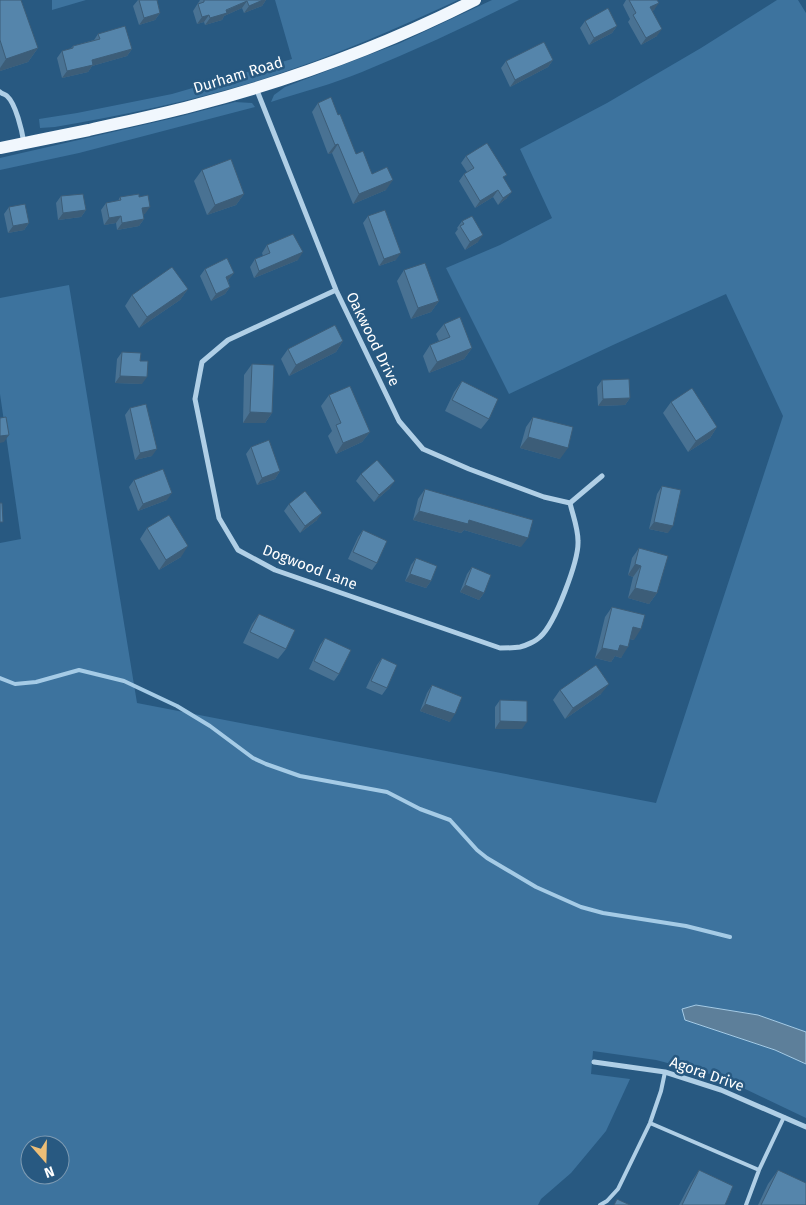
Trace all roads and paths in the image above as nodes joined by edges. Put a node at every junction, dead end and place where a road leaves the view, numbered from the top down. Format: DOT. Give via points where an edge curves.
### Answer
graph roads {
  1 [pos="475,0"];
  2 [pos="256,87"];
  3 [pos="0,92"];
  4 [pos="24,144"];
  5 [pos="0,148"];
  6 [pos="336,290"];
  7 [pos="602,476"];
  8 [pos="570,503"];
  9 [pos="594,1062"];
  10 [pos="665,1072"];
  11 [pos="784,1117"];
  12 [pos="650,1123"];
  13 [pos="806,1127"];
  14 [pos="758,1170"];
  15 [pos="600,1205"];
  16 [pos="746,1205"];
  1 -- 2 [label="main road, Durham Road" via="354,54"];
  2 -- 4 [label="main road, Durham Road" via="158,114"];
  2 -- 6 [label="street, Oakwood Drive"];
  3 -- 4 [label="street" via="8,97 16,111"];
  4 -- 5 [label="main road, Durham Road"];
  6 -- 8 [label="street, Oakwood Drive" via="399,421 423,449 544,497"];
  6 -- 8 [label="street, Dogwood Lane" via="228,340 202,362 196,408 219,518 238,550 275,570 500,648 520,647 540,638 549,626 578,554 579,542"];
  7 -- 8 [label="street"];
  9 -- 10 [label="street, Agora Drive"];
  10 -- 11 [label="street, Agora Drive" via="721,1090"];
  10 -- 12 [label="lane"];
  11 -- 13 [label="street, Agora Drive"];
  11 -- 14 [label="lane"];
  12 -- 14 [label="lane"];
  12 -- 15 [label="lane" via="618,1189"];
  14 -- 16 [label="lane"];
}
